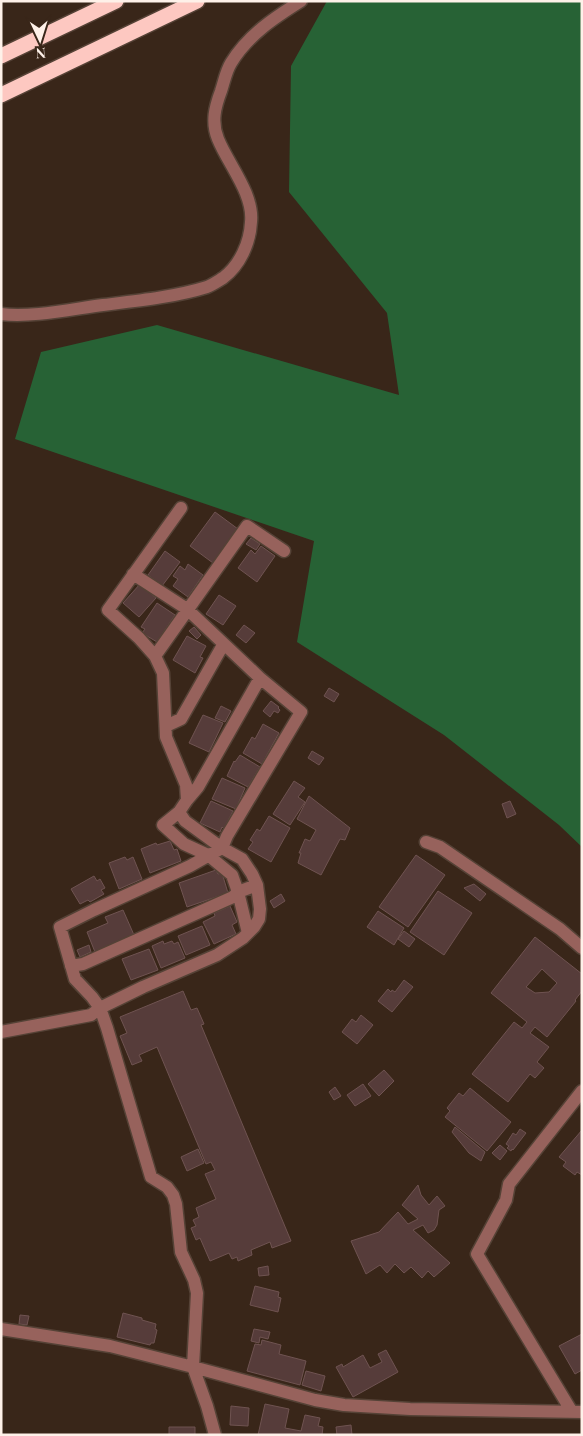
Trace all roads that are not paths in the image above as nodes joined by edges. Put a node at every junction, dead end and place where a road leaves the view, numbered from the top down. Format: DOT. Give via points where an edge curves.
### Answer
graph roads {
  1 [pos="116,1"];
  2 [pos="197,1"];
  3 [pos="301,1"];
  4 [pos="1,56"];
  5 [pos="1,95"];
  6 [pos="1,314"];
  7 [pos="181,508"];
  8 [pos="284,551"];
  9 [pos="133,574"];
  10 [pos="188,609"];
  11 [pos="224,645"];
  12 [pos="155,656"];
  13 [pos="260,678"];
  14 [pos="166,726"];
  15 [pos="187,800"];
  16 [pos="179,812"];
  17 [pos="426,842"];
  18 [pos="222,848"];
  19 [pos="208,856"];
  20 [pos="257,885"];
  21 [pos="238,892"];
  22 [pos="248,933"];
  23 [pos="582,948"];
  24 [pos="71,966"];
  25 [pos="100,1008"];
  26 [pos="1,1032"];
  27 [pos="582,1091"];
  28 [pos="1,1330"];
  29 [pos="192,1366"];
  30 [pos="577,1412"];
  31 [pos="215,1435"];
  1 -- 4 [label="highway"];
  2 -- 5 [label="highway"];
  3 -- 6 [label="street" via="268,22 248,41 230,64 216,107 213,119 217,138 251,210 244,252 224,277 202,288 144,299 26,315"];
  7 -- 9 [label="street"];
  8 -- 10 [label="street" via="247,526"];
  9 -- 10 [label="street"];
  9 -- 12 [label="street" via="108,610"];
  10 -- 11 [label="street"];
  10 -- 12 [label="street"];
  11 -- 13 [label="street"];
  11 -- 14 [label="street" via="181,720"];
  12 -- 14 [label="street" via="163,673"];
  13 -- 15 [label="street" via="198,788"];
  13 -- 18 [label="street" via="301,712"];
  14 -- 15 [label="street" via="166,738 186,785"];
  15 -- 16 [label="street"];
  16 -- 18 [label="street" via="185,822"];
  16 -- 19 [label="street" via="164,825 184,844"];
  17 -- 23 [label="street" via="440,847 560,929"];
  18 -- 19 [label="street"];
  18 -- 20 [label="street" via="242,859"];
  19 -- 21 [label="street" via="232,875"];
  19 -- 24 [label="street" via="60,927"];
  20 -- 21 [label="street"];
  20 -- 22 [label="street" via="259,919"];
  21 -- 22 [label="street"];
  21 -- 24 [label="street" via="83,964"];
  22 -- 25 [label="street" via="217,955"];
  24 -- 25 [label="street" via="75,979"];
  25 -- 26 [label="street" via="91,1015"];
  25 -- 29 [label="street" via="151,1177 167,1188 176,1204 181,1252 197,1293"];
  27 -- 30 [label="street" via="509,1184 506,1200 477,1254"];
  28 -- 29 [label="street" via="110,1346"];
  29 -- 30 [label="street" via="344,1405"];
  29 -- 31 [label="street"];
}
